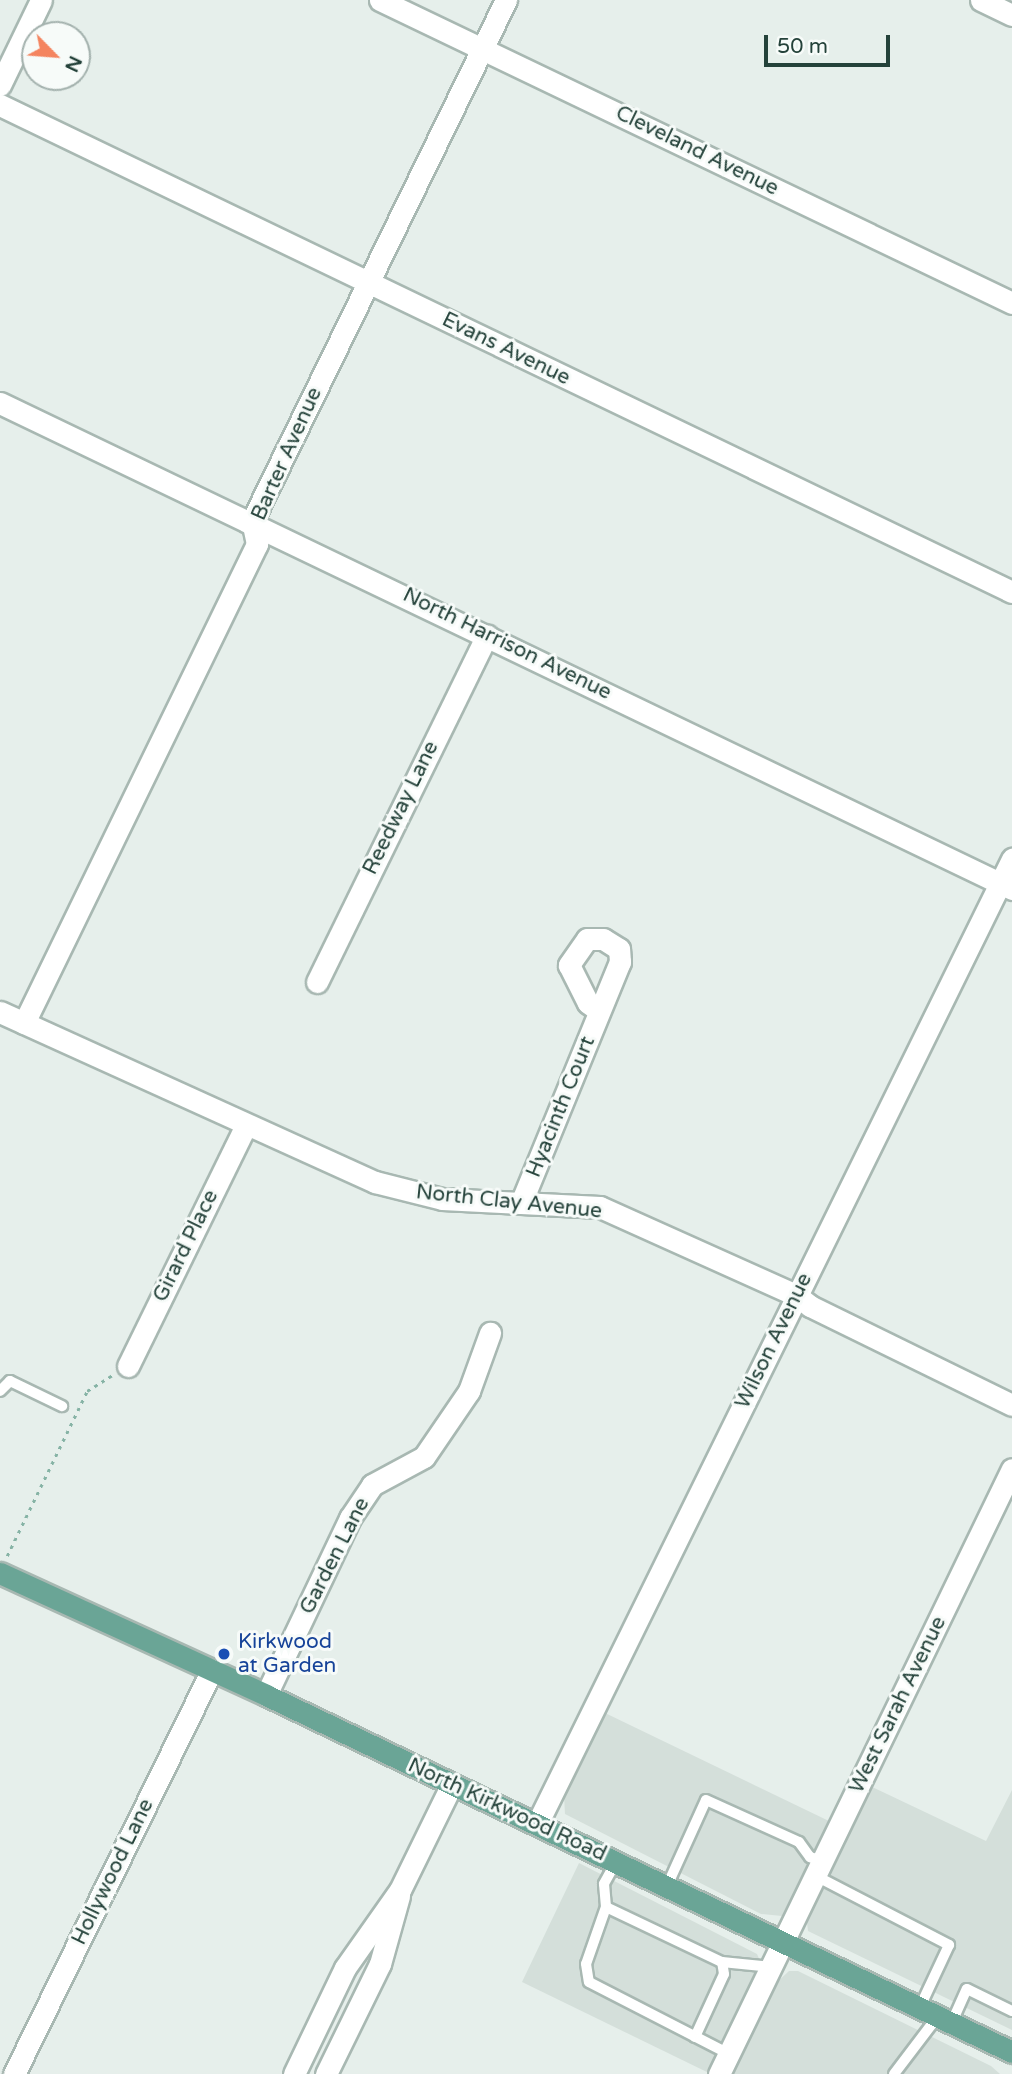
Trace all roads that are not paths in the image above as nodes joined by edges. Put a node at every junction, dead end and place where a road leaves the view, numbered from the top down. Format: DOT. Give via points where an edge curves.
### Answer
graph roads {
  1 [pos="41,0"];
  2 [pos="380,0"];
  3 [pos="506,0"];
  4 [pos="981,0"];
  5 [pos="1012,15"];
  6 [pos="483,48"];
  7 [pos="0,85"];
  8 [pos="0,105"];
  9 [pos="368,283"];
  10 [pos="1012,303"];
  11 [pos="0,402"];
  12 [pos="252,521"];
  13 [pos="1012,592"];
  14 [pos="487,635"];
  15 [pos="1012,859"];
  16 [pos="1006,886"];
  17 [pos="317,982"];
  18 [pos="598,1010"];
  19 [pos="0,1012"];
  20 [pos="24,1023"];
  21 [pos="245,1126"];
  22 [pos="521,1203"];
  23 [pos="796,1295"];
  24 [pos="490,1333"];
  25 [pos="128,1366"];
  26 [pos="0,1391"];
  27 [pos="1012,1405"];
  28 [pos="62,1406"];
  29 [pos="1012,1469"];
  30 [pos="2,1574"];
  31 [pos="212,1670"];
  32 [pos="266,1695"];
  33 [pos="452,1784"];
  34 [pos="537,1824"];
  35 [pos="616,1861"];
  36 [pos="819,1868"];
  37 [pos="667,1886"];
  38 [pos="400,1890"];
  39 [pos="606,1907"];
  40 [pos="784,1942"];
  41 [pos="722,1962"];
  42 [pos="772,1967"];
  43 [pos="1012,2011"];
  44 [pos="937,2015"];
  45 [pos="695,2037"];
  46 [pos="1012,2052"];
  47 [pos="729,2054"];
  48 [pos="14,2074"];
  49 [pos="295,2074"];
  50 [pos="326,2074"];
  51 [pos="719,2074"];
  52 [pos="894,2074"];
  1 -- 7 [label="street"];
  2 -- 6 [label="street, Cleveland Avenue"];
  3 -- 6 [label="street, Barter Avenue"];
  4 -- 5 [label="street"];
  6 -- 9 [label="street, Barter Avenue"];
  6 -- 10 [label="street, Cleveland Avenue"];
  8 -- 9 [label="street, Evans Avenue"];
  9 -- 12 [label="street, Barter Avenue"];
  9 -- 13 [label="street, Evans Avenue"];
  11 -- 12 [label="street, North Harrison Avenue"];
  12 -- 14 [label="street, North Harrison Avenue"];
  12 -- 20 [label="street, Barter Avenue" via="257,544"];
  14 -- 16 [label="street, North Harrison Avenue"];
  14 -- 17 [label="street, Reedway Lane"];
  15 -- 16 [label="street, Wilson Avenue"];
  16 -- 23 [label="street, Wilson Avenue"];
  18 -- 22 [label="street, Hyacinth Court"];
  19 -- 20 [label="street, North Clay Avenue"];
  20 -- 21 [label="street, North Clay Avenue"];
  21 -- 22 [label="street, North Clay Avenue" via="408,1192"];
  21 -- 25 [label="street, Girard Place"];
  22 -- 23 [label="street, North Clay Avenue" via="600,1207"];
  23 -- 27 [label="street, North Clay Avenue" via="810,1307"];
  23 -- 34 [label="street, Wilson Avenue"];
  24 -- 32 [label="street, Garden Lane" via="469,1391 424,1457 372,1485 350,1518"];
  26 -- 28 [label="lane" via="10,1381"];
  29 -- 36 [label="street, West Sarah Avenue"];
  30 -- 31 [label="main road, North Kirkwood Road"];
  31 -- 32 [label="main road, North Kirkwood Road"];
  31 -- 48 [label="street, Hollywood Lane"];
  32 -- 33 [label="main road, North Kirkwood Road"];
  33 -- 34 [label="main road, North Kirkwood Road"];
  33 -- 38 [label="street"];
  34 -- 35 [label="main road, North Kirkwood Road"];
  35 -- 37 [label="main road, North Kirkwood Road"];
  35 -- 39 [label="lane" via="604,1884"];
  36 -- 37 [label="lane" via="799,1842 706,1800"];
  36 -- 40 [label="street, West Sarah Avenue"];
  36 -- 44 [label="lane" via="949,1945"];
  37 -- 40 [label="main road, North Kirkwood Road"];
  38 -- 49 [label="street" via="345,1968"];
  38 -- 50 [label="street" via="380,1964"];
  39 -- 41 [label="lane"];
  39 -- 45 [label="lane" via="586,1965 589,1982"];
  40 -- 42 [label="street, West Sarah Avenue"];
  40 -- 44 [label="main road, North Kirkwood Road"];
  41 -- 42 [label="lane"];
  41 -- 45 [label="lane" via="724,1975"];
  42 -- 47 [label="street, West Sarah Avenue"];
  43 -- 44 [label="lane" via="967,1989"];
  44 -- 46 [label="main road, North Kirkwood Road"];
  44 -- 52 [label="lane"];
  45 -- 47 [label="lane"];
  47 -- 51 [label="street, West Sarah Avenue"];
}
